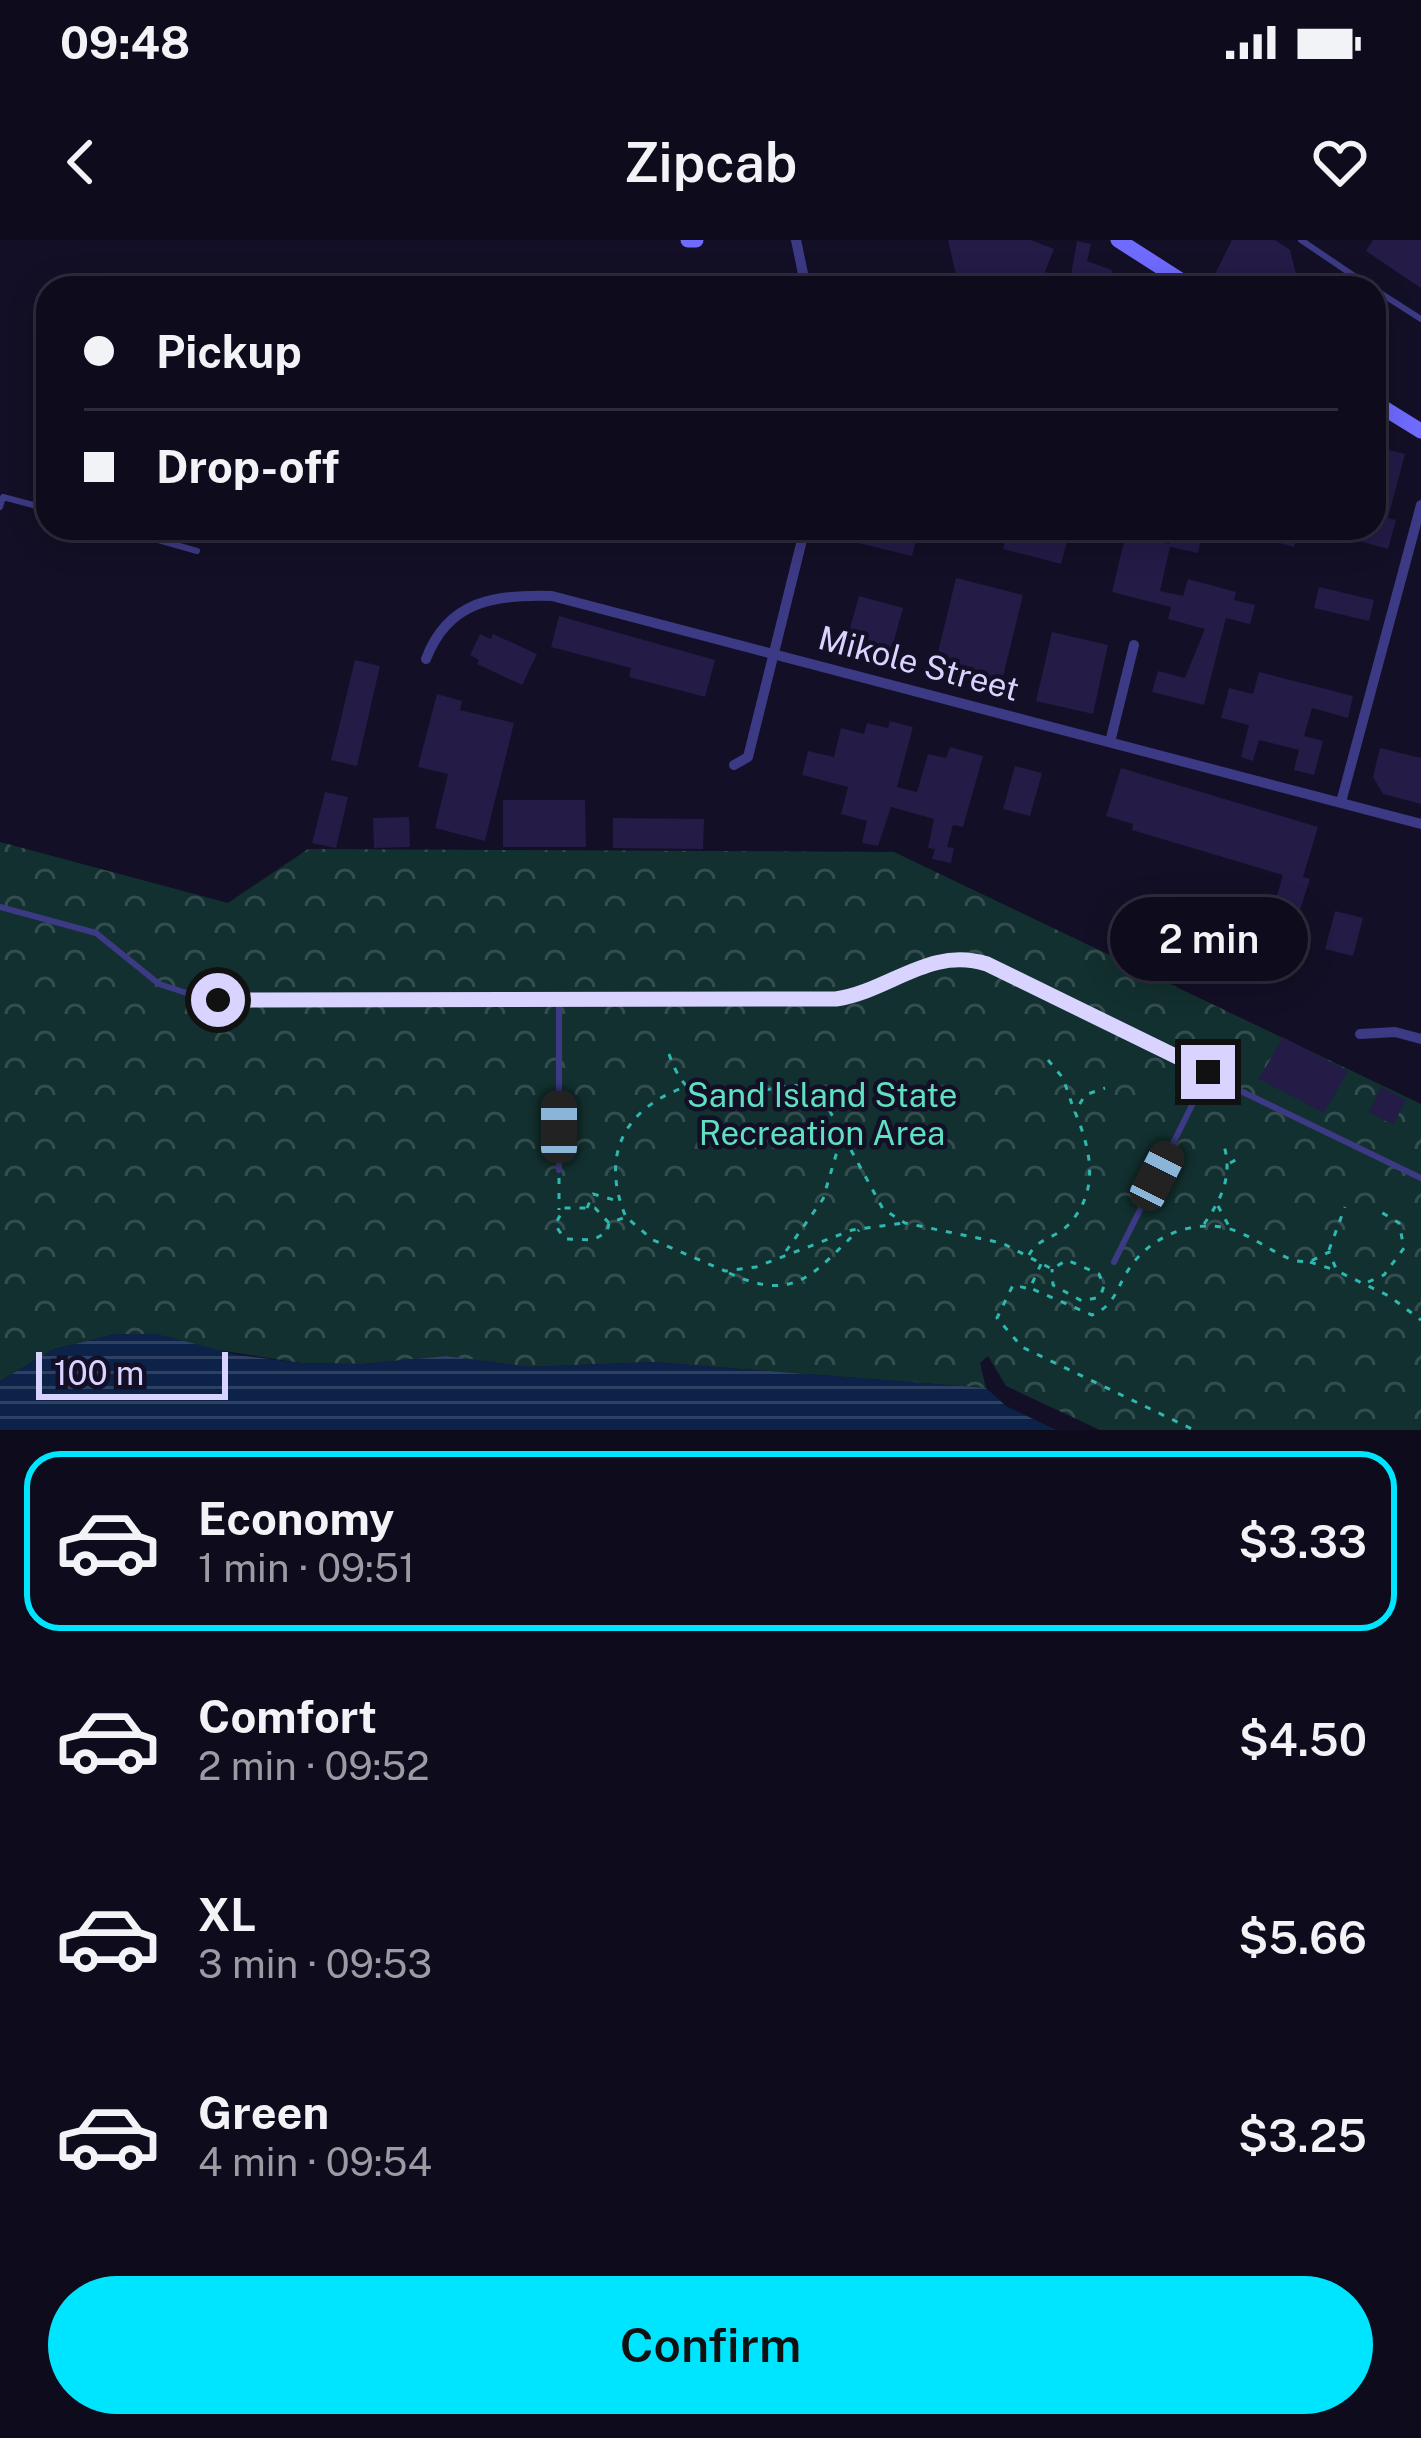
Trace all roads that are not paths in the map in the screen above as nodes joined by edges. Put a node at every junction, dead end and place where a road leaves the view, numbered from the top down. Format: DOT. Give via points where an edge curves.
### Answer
graph roads {
  1 [pos="796,240"];
  2 [pos="1118,240"];
  3 [pos="1300,240"];
  4 [pos="804,276"];
  5 [pos="1174,276"];
  6 [pos="1354,276"];
  7 [pos="1386,297"];
  8 [pos="1421,319"];
  9 [pos="1386,409"];
  10 [pos="1421,430"];
  11 [pos="1,496"];
  12 [pos="1421,505"];
  13 [pos="36,506"];
  14 [pos="0,507"];
  15 [pos="160,540"];
  16 [pos="802,540"];
  17 [pos="197,550"];
  18 [pos="1134,645"];
  19 [pos="775,652"];
  20 [pos="426,659"];
  21 [pos="1110,742"];
  22 [pos="734,765"];
  23 [pos="1341,802"];
  24 [pos="1421,824"];
  25 [pos="0,907"];
  26 [pos="559,998"];
  27 [pos="1360,1034"];
  28 [pos="1421,1039"];
  29 [pos="1208,1072"];
  30 [pos="559,1170"];
  31 [pos="1421,1178"];
  32 [pos="1114,1262"];
  1 -- 4 [label="street"];
  2 -- 5 [label="street"];
  3 -- 6 [label="lane"];
  7 -- 8 [label="lane"];
  9 -- 10 [label="street"];
  11 -- 13 [label="lane"];
  11 -- 14 [label="lane"];
  12 -- 23 [label="street"];
  15 -- 17 [label="lane"];
  16 -- 19 [label="street"];
  18 -- 21 [label="street"];
  19 -- 20 [label="street, Mikole Street" via="552,596 516,595 457,614 437,629"];
  19 -- 21 [label="street, Mikole Street"];
  19 -- 22 [label="street" via="748,757"];
  21 -- 23 [label="street, Mikole Street"];
  23 -- 24 [label="street, Mikole Street"];
  25 -- 26 [label="lane" via="96,933 159,984 193,998"];
  26 -- 29 [label="lane" via="836,999 936,960 967,959"];
  26 -- 30 [label="lane"];
  27 -- 28 [label="street"];
  29 -- 31 [label="lane"];
  29 -- 32 [label="lane"];
}
